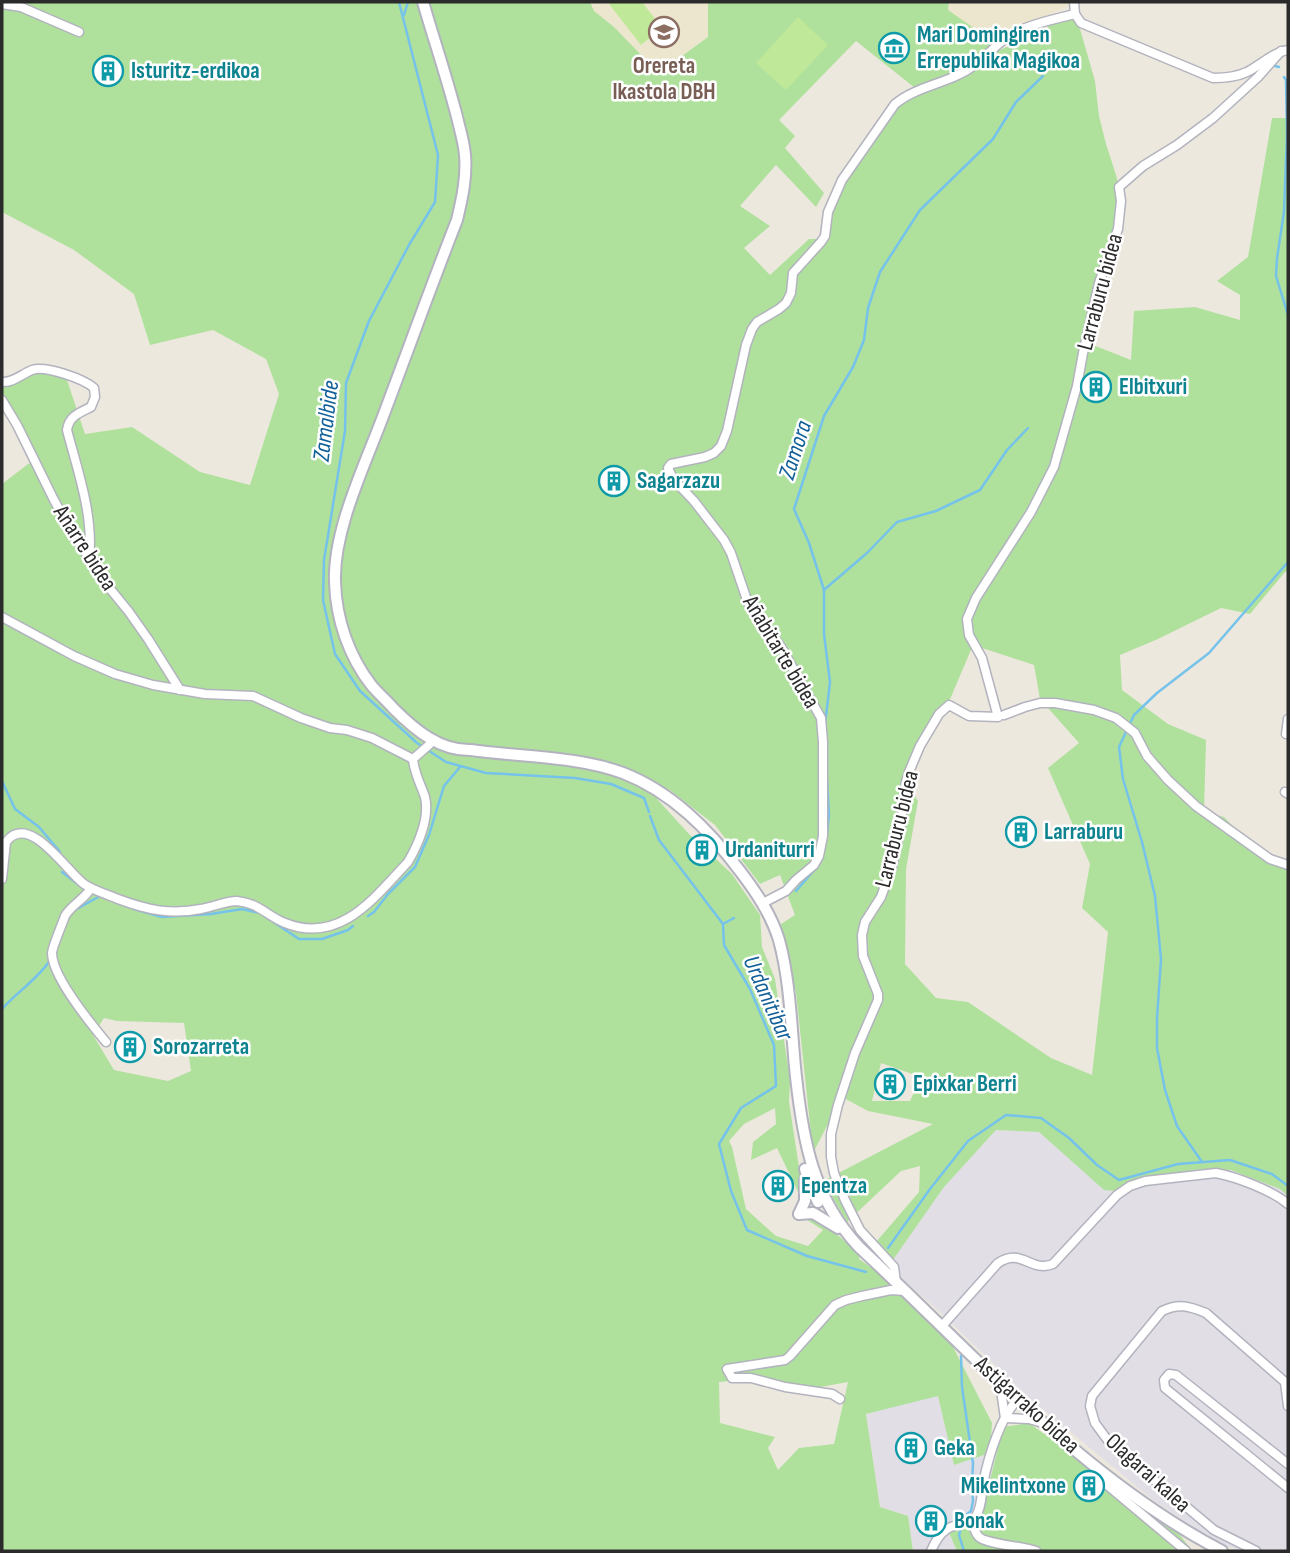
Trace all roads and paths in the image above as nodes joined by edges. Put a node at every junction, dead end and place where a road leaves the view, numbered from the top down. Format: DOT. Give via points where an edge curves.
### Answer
graph roads {
  1 [pos="423,2"];
  2 [pos="1074,2"];
  3 [pos="2,4"];
  4 [pos="1075,14"];
  5 [pos="79,32"];
  6 [pos="1285,51"];
  7 [pos="2,382"];
  8 [pos="2,400"];
  9 [pos="89,560"];
  10 [pos="2,617"];
  11 [pos="180,690"];
  12 [pos="396,710"];
  13 [pos="1004,715"];
  14 [pos="1288,719"];
  15 [pos="426,729"];
  16 [pos="1286,734"];
  17 [pos="430,744"];
  18 [pos="467,747"];
  19 [pos="415,758"];
  20 [pos="1288,865"];
  21 [pos="2,879"];
  22 [pos="91,888"];
  23 [pos="763,903"];
  24 [pos="106,1042"];
  25 [pos="803,1127"];
  26 [pos="805,1167"];
  27 [pos="820,1189"];
  28 [pos="816,1204"];
  29 [pos="1288,1204"];
  30 [pos="838,1225"];
  31 [pos="863,1243"];
  32 [pos="896,1282"];
  33 [pos="905,1291"];
  34 [pos="942,1326"];
  35 [pos="995,1377"];
  36 [pos="840,1399"];
  37 [pos="1018,1399"];
  38 [pos="1288,1406"];
  39 [pos="1005,1418"];
  40 [pos="1044,1423"];
  41 [pos="1288,1464"];
  42 [pos="1100,1470"];
  43 [pos="1288,1488"];
  44 [pos="966,1523"];
  45 [pos="931,1551"];
  46 [pos="1036,1551"];
  47 [pos="1186,1551"];
  48 [pos="1222,1551"];
  49 [pos="1256,1551"];
  1 -- 12 [label="main road" via="463,143 463,195 344,522 335,563 338,611 349,647 372,686"];
  2 -- 4 [label="street"];
  3 -- 5 [label="street" via="21,7"];
  4 -- 6 [label="street" via="1097,31 1213,78 1246,72"];
  4 -- 23 [label="street, Añabitarte bidea" via="1013,33 973,68 895,104 842,180 828,212 825,236 793,273 786,303 752,329 721,446 714,453 668,468 731,553 748,603 781,647 821,718 823,836 819,856 786,891"];
  6 -- 31 [label="street, Larraburu bidea" via="1213,118 1119,187 1118,229 1099,283 1054,467 967,619 999,717 969,716 949,705 920,746 909,772 892,867 862,935 863,956 878,1000 855,1054 831,1134 834,1173"];
  7 -- 9 [label="street" via="35,369 51,370 94,388 90,407 68,421 67,430 89,519"];
  8 -- 9 [label="street, Añarre bidea"];
  9 -- 11 [label="street, Añarre bidea"];
  10 -- 11 [label="street" via="115,674"];
  11 -- 19 [label="street" via="253,696"];
  12 -- 15 [label="main road"];
  12 -- 17 [label="main road"];
  13 -- 20 [label="street" via="1048,703 1116,718 1135,733 1147,756 1196,806 1261,853"];
  14 -- 16 [label="street"];
  15 -- 17 [label="main road" via="432,737"];
  15 -- 18 [label="main road"];
  17 -- 18 [label="main road"];
  17 -- 19 [label="street"];
  18 -- 23 [label="main road, Astigarrako bidea" via="601,767 654,789 694,817"];
  19 -- 22 [label="street" via="426,805 414,853 360,911 330,927 304,929 279,921 253,904 235,901 176,913 152,910"];
  21 -- 22 [label="street" via="6,842 15,835 29,834 46,844"];
  22 -- 24 [label="street" via="66,913 52,952 72,999"];
  23 -- 25 [label="main road, Astigarrako bidea" via="785,963"];
  25 -- 26 [label="main road, Astigarrako bidea"];
  25 -- 27 [label="main road, Astigarrako bidea"];
  26 -- 28 [label="main road, Astigarrako bidea"];
  26 -- 30 [label="main road" via="805,1200 799,1214 813,1213"];
  27 -- 28 [label="main road"];
  27 -- 30 [label="main road, Astigarrako bidea"];
  28 -- 30 [label="main road, Astigarrako bidea"];
  29 -- 34 [label="street" via="1275,1194 1216,1173 1144,1181 1117,1195 1053,1264 1036,1266 1012,1257 998,1263"];
  30 -- 31 [label="main road, Astigarrako bidea" via="850,1238"];
  31 -- 32 [label="main road, Astigarrako bidea"];
  31 -- 32 [label="street, Larraburu bidea" via="894,1267"];
  32 -- 33 [label="main road, Astigarrako bidea"];
  33 -- 34 [label="main road, Astigarrako bidea"];
  33 -- 36 [label="street" via="846,1300 835,1305 785,1360 727,1369 732,1378 751,1378"];
  34 -- 35 [label="main road, Astigarrako bidea"];
  35 -- 37 [label="main road, Astigarrako bidea"];
  35 -- 39 [label="street"];
  37 -- 39 [label="street"];
  37 -- 40 [label="main road, Astigarrako bidea"];
  38 -- 49 [label="street, Olagarai kalea" via="1285,1382 1206,1313 1190,1306 1161,1311 1092,1396 1095,1423 1109,1442 1214,1530"];
  39 -- 40 [label="street"];
  39 -- 44 [label="street" via="984,1478 981,1505"];
  40 -- 42 [label="main road, Astigarrako bidea"];
  41 -- 43 [label="street" via="1176,1375 1169,1374 1164,1380 1165,1388"];
  42 -- 47 [label="street" via="1098,1474 1107,1485"];
  42 -- 48 [label="main road, Astigarrako bidea" via="1161,1515"];
  44 -- 45 [label="street" via="947,1529"];
  44 -- 46 [label="street" via="984,1540"];
}
